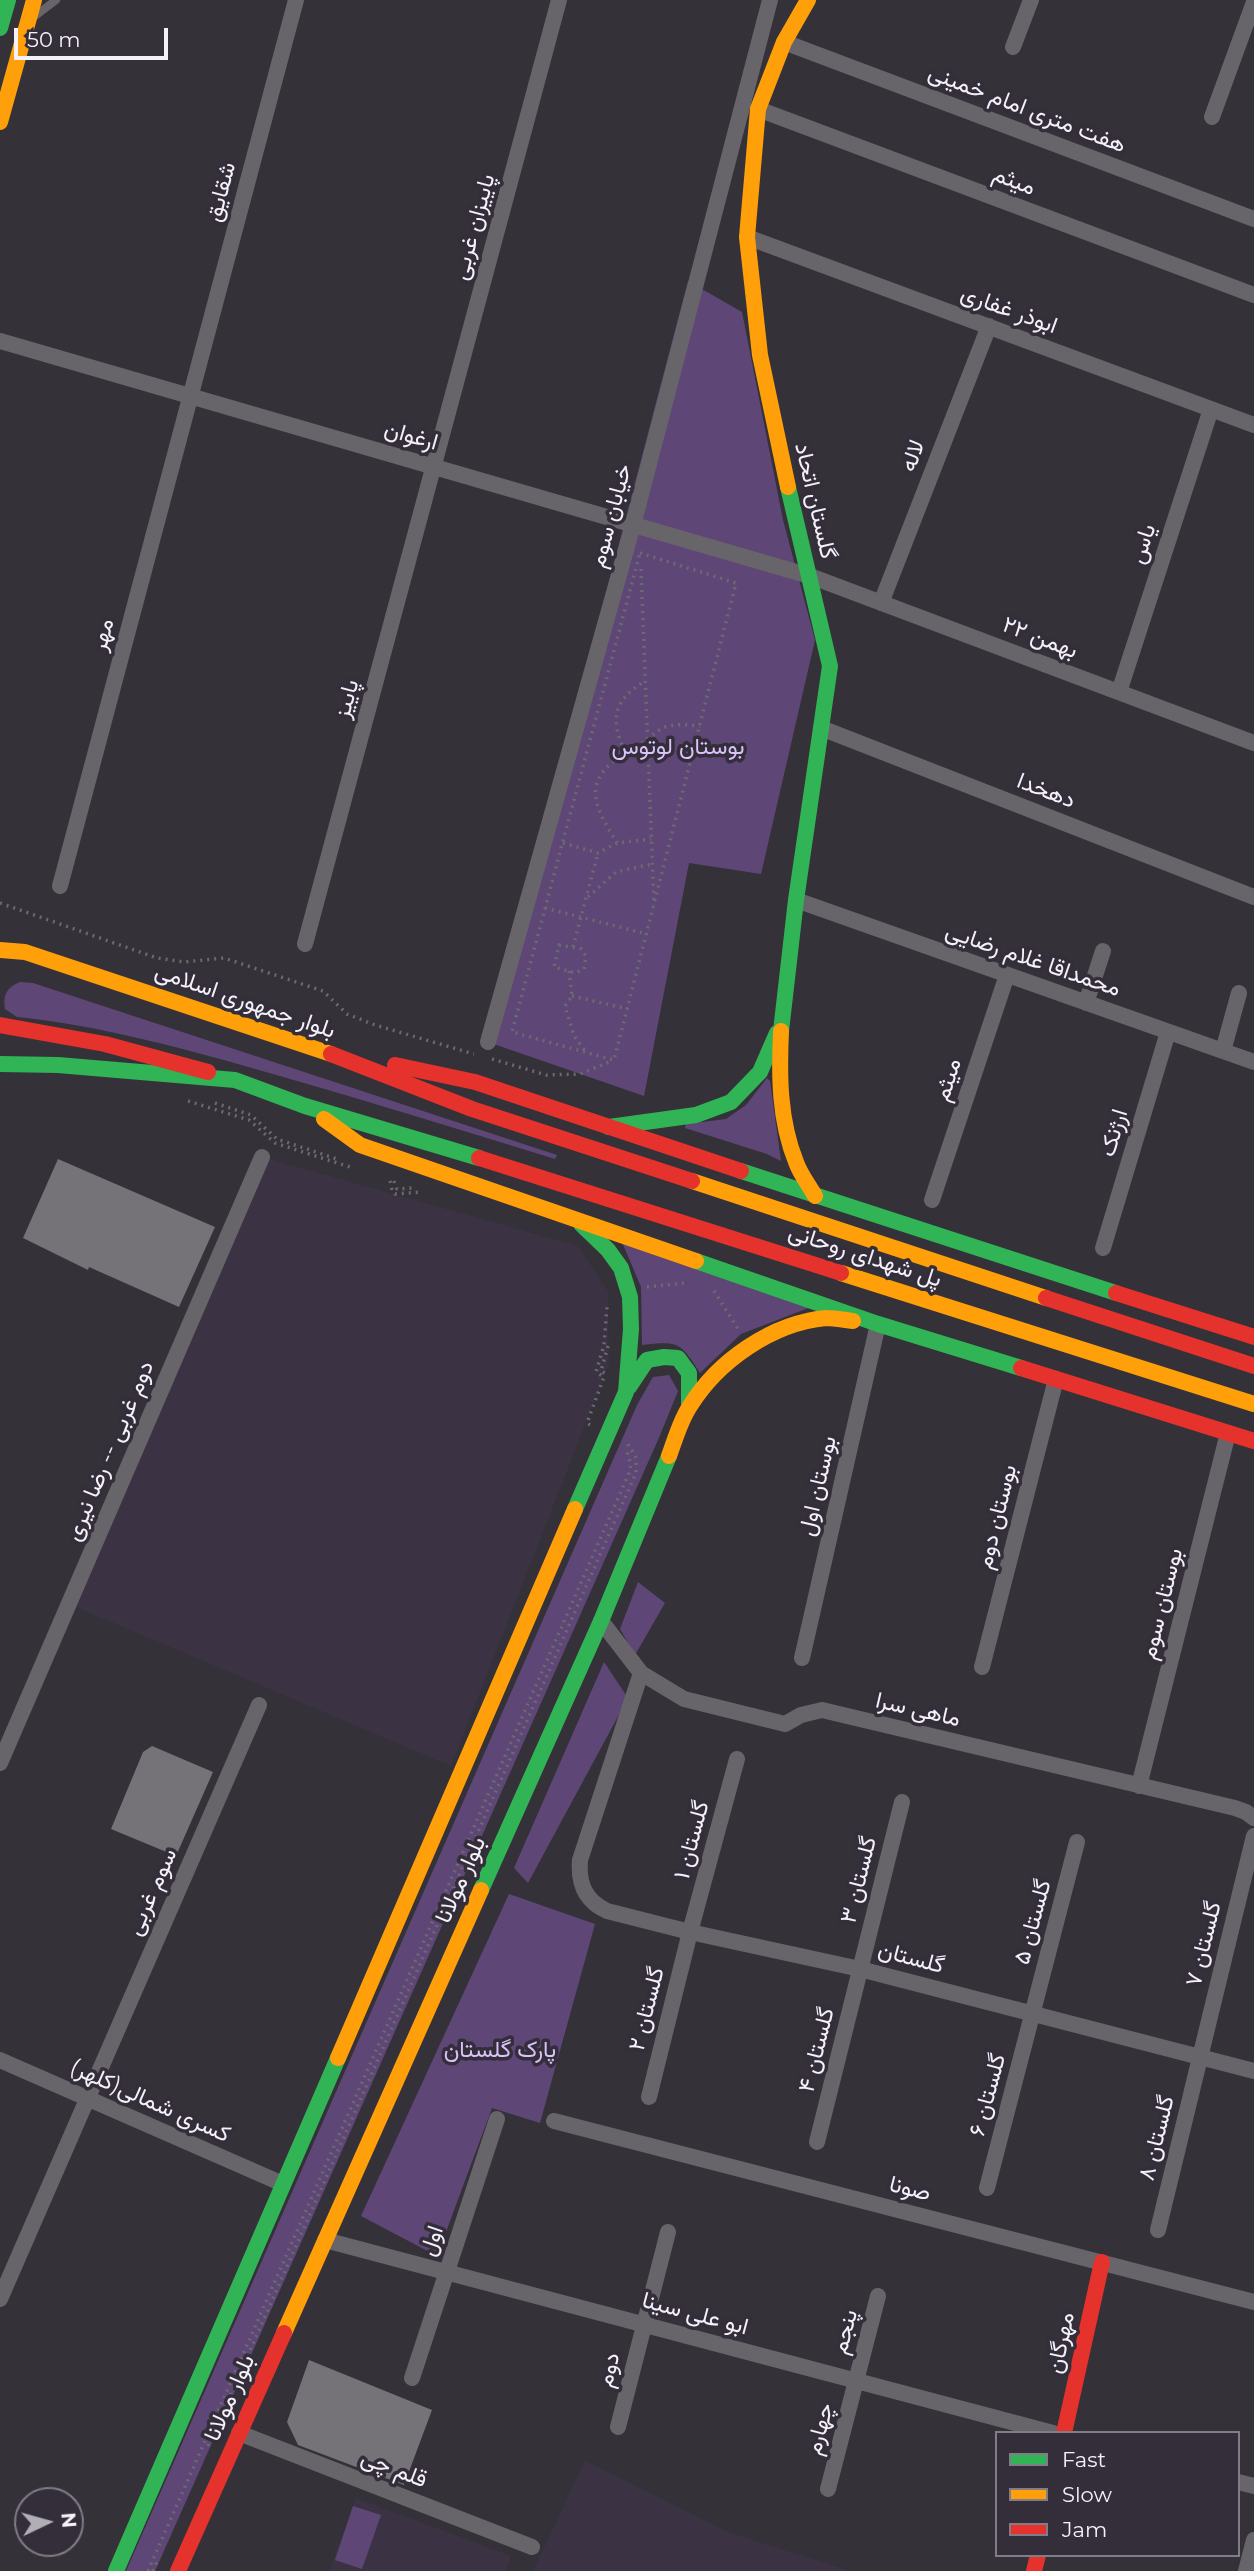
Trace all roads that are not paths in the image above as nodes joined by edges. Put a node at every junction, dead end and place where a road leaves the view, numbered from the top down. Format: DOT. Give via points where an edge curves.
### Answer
graph roads {
  1 [pos="8,0"];
  2 [pos="34,0"];
  3 [pos="55,0"];
  4 [pos="296,0"];
  5 [pos="559,0"];
  6 [pos="770,0"];
  7 [pos="808,0"];
  8 [pos="1031,0"];
  9 [pos="1254,2"];
  10 [pos="27,22"];
  11 [pos="0,28"];
  12 [pos="784,42"];
  13 [pos="1013,47"];
  14 [pos="758,109"];
  15 [pos="1212,117"];
  16 [pos="0,122"];
  17 [pos="1254,219"];
  18 [pos="747,237"];
  19 [pos="1254,295"];
  20 [pos="989,326"];
  21 [pos="0,341"];
  22 [pos="191,396"];
  23 [pos="1211,409"];
  24 [pos="1254,425"];
  25 [pos="433,467"];
  26 [pos="633,525"];
  27 [pos="810,576"];
  28 [pos="881,603"];
  29 [pos="1119,692"];
  30 [pos="821,728"];
  31 [pos="1254,743"];
  32 [pos="60,886"];
  33 [pos="1254,897"];
  34 [pos="796,900"];
  35 [pos="0,941"];
  36 [pos="305,944"];
  37 [pos="0,950"];
  38 [pos="1103,951"];
  39 [pos="25,952"];
  40 [pos="1007,975"];
  41 [pos="1238,993"];
  42 [pos="1086,1003"];
  43 [pos="782,1020"];
  44 [pos="0,1025"];
  45 [pos="1168,1032"];
  46 [pos="488,1042"];
  47 [pos="318,1049"];
  48 [pos="1223,1051"];
  49 [pos="1254,1062"];
  50 [pos="0,1064"];
  51 [pos="235,1080"];
  52 [pos="305,1106"];
  53 [pos="472,1109"];
  54 [pos="609,1127"];
  55 [pos="262,1157"];
  56 [pos="815,1196"];
  57 [pos="932,1200"];
  58 [pos="573,1217"];
  59 [pos="1103,1248"];
  60 [pos="878,1324"];
  61 [pos="1254,1337"];
  62 [pos="1254,1366"];
  63 [pos="1056,1379"];
  64 [pos="626,1392"];
  65 [pos="1254,1404"];
  66 [pos="689,1407"];
  67 [pos="1228,1433"];
  68 [pos="1254,1441"];
  69 [pos="601,1621"];
  70 [pos="802,1658"];
  71 [pos="982,1667"];
  72 [pos="641,1673"];
  73 [pos="260,1705"];
  74 [pos="737,1759"];
  75 [pos="0,1763"];
  76 [pos="1139,1786"];
  77 [pos="902,1802"];
  78 [pos="1254,1818"];
  79 [pos="1253,1840"];
  80 [pos="1077,1842"];
  81 [pos="690,1932"];
  82 [pos="860,1969"];
  83 [pos="1032,2013"];
  84 [pos="1200,2057"];
  85 [pos="0,2060"];
  86 [pos="1254,2070"];
  87 [pos="649,2097"];
  88 [pos="86,2098"];
  89 [pos="497,2119"];
  90 [pos="555,2121"];
  91 [pos="817,2142"];
  92 [pos="283,2184"];
  93 [pos="987,2188"];
  94 [pos="1157,2230"];
  95 [pos="668,2232"];
  96 [pos="325,2240"];
  97 [pos="1102,2262"];
  98 [pos="446,2272"];
  99 [pos="878,2296"];
  100 [pos="0,2299"];
  101 [pos="1254,2302"];
  102 [pos="644,2324"];
  103 [pos="412,2378"];
  104 [pos="856,2381"];
  105 [pos="618,2427"];
  106 [pos="1045,2431"];
  107 [pos="1065,2431"];
  108 [pos="239,2433"];
  109 [pos="828,2489"];
  110 [pos="1254,2540"];
  111 [pos="532,2547"];
  112 [pos="116,2571"];
  113 [pos="178,2571"];
  114 [pos="1246,2571"];
  1 -- 11 [label="main road"];
  2 -- 10 [label="main road"];
  3 -- 10 [label="lane"];
  4 -- 22 [label="street, شقایق"];
  5 -- 25 [label="street, پاییزان غربی"];
  6 -- 26 [label="street, خیابان سوم"];
  7 -- 12 [label="main road, گلستان اتحاد"];
  8 -- 13 [label="street"];
  9 -- 15 [label="street"];
  10 -- 16 [label="main road"];
  12 -- 14 [label="main road, گلستان اتحاد"];
  12 -- 17 [label="street, هفت متری امام خمینی"];
  14 -- 18 [label="main road, گلستان اتحاد"];
  14 -- 19 [label="street, میثم"];
  18 -- 20 [label="street, ابوذر غفاری"];
  18 -- 27 [label="main road, گلستان اتحاد" via="760,355"];
  20 -- 23 [label="street, ابوذر غفاری"];
  20 -- 28 [label="street, لاله"];
  21 -- 22 [label="street, ارغوان"];
  22 -- 25 [label="street, ارغوان"];
  22 -- 32 [label="street, مهر"];
  23 -- 24 [label="street, ابوذر غفاری"];
  23 -- 29 [label="street, یاس"];
  25 -- 26 [label="street, ارغوان"];
  25 -- 36 [label="street, پاییز"];
  26 -- 27 [label="street, ارغوان"];
  26 -- 46 [label="street, خیابان سوم"];
  27 -- 28 [label="street, ۲۲ بهمن"];
  27 -- 30 [label="main road, گلستان اتحاد" via="830,666"];
  28 -- 29 [label="street, ۲۲ بهمن"];
  29 -- 31 [label="street, ۲۲ بهمن"];
  30 -- 33 [label="street, دهخدا"];
  30 -- 34 [label="main road, گلستان اتحاد"];
  34 -- 40 [label="street, محمداقا غلام رضایی"];
  34 -- 43 [label="main road, گلستان اتحاد"];
  35 -- 39 [label="main road"];
  37 -- 39 [label="main road, بلوار جمهوری اسلامی"];
  38 -- 42 [label="street"];
  39 -- 47 [label="main road, بلوار جمهوری اسلامی"];
  40 -- 42 [label="street, محمداقا غلام رضایی"];
  40 -- 57 [label="street, میثم"];
  41 -- 48 [label="street"];
  42 -- 45 [label="street, محمداقا غلام رضایی"];
  43 -- 54 [label="main road" via="760,1072 731,1102 696,1115"];
  43 -- 56 [label="main road" via="779,1074 785,1125 796,1164"];
  44 -- 51 [label="main road" via="95,1041"];
  45 -- 48 [label="street, محمداقا غلام رضایی"];
  45 -- 59 [label="street, ارژنک"];
  47 -- 53 [label="main road, بلوار جمهوری اسلامی"];
  47 -- 54 [label="main road" via="475,1082"];
  48 -- 49 [label="street, محمداقا غلام رضایی"];
  50 -- 51 [label="main road"];
  51 -- 52 [label="main road"];
  52 -- 58 [label="main road" via="360,1145"];
  52 -- 65 [label="main road, پل شهدای روحانی"];
  53 -- 62 [label="main road, پل شهدای روحانی"];
  54 -- 56 [label="main road"];
  55 -- 75 [label="street, دوم غربی -- رضا نیری"];
  56 -- 61 [label="main road"];
  58 -- 60 [label="main road"];
  58 -- 64 [label="main road, بلوار مولانا" via="602,1242 627,1285 632,1335"];
  60 -- 63 [label="main road"];
  60 -- 66 [label="main road, بلوار مولانا" via="827,1318 787,1327 744,1349"];
  60 -- 70 [label="street, بوستان اول"];
  63 -- 67 [label="main road"];
  63 -- 71 [label="street, بوستان دوم"];
  64 -- 66 [label="main road" via="647,1360 678,1358 689,1373"];
  64 -- 92 [label="main road, بلوار مولانا"];
  66 -- 69 [label="main road, بلوار مولانا"];
  67 -- 68 [label="main road"];
  67 -- 76 [label="street, بوستان سوم"];
  69 -- 72 [label="street, ماهی سرا"];
  69 -- 96 [label="main road, بلوار مولانا"];
  72 -- 76 [label="street, ماهی سرا" via="684,1699 775,1723 785,1724 822,1710"];
  72 -- 81 [label="street, گلستان" via="579,1869 586,1897 596,1906"];
  73 -- 88 [label="street, سوم غربی"];
  74 -- 81 [label="street, گلستان ۱"];
  76 -- 78 [label="street, ماهی سرا" via="1235,1808"];
  77 -- 82 [label="street, گلستان ۳"];
  79 -- 84 [label="street, گلستان ۷"];
  80 -- 83 [label="street, گلستان ۵"];
  81 -- 82 [label="street, گلستان"];
  81 -- 87 [label="street, گلستان ۲"];
  82 -- 83 [label="street, گلستان"];
  82 -- 91 [label="street, گلستان ۴"];
  83 -- 84 [label="street, گلستان"];
  83 -- 93 [label="street, گلستان ۶"];
  84 -- 86 [label="street, گلستان"];
  84 -- 94 [label="street, گلستان ۸"];
  85 -- 88 [label="street, کسری شمالی(کلهر)"];
  88 -- 92 [label="street, کسری شمالی(کلهر)"];
  88 -- 100 [label="street, سوم غربی"];
  89 -- 98 [label="street, اول"];
  90 -- 97 [label="street, صونا"];
  92 -- 112 [label="main road, بلوار مولانا"];
  95 -- 102 [label="street, دوم"];
  96 -- 98 [label="street, ابو علی سینا"];
  96 -- 108 [label="main road, بلوار مولانا"];
  97 -- 101 [label="street, صونا"];
  97 -- 107 [label="main road, مهرگان"];
  98 -- 102 [label="street, ابو علی سینا"];
  98 -- 103 [label="street, اول"];
  99 -- 104 [label="street, پنجم"];
  102 -- 104 [label="street, ابو علی سینا"];
  102 -- 105 [label="street, دوم"];
  104 -- 106 [label="street, ابو علی سینا"];
  104 -- 109 [label="street, چهارم"];
  108 -- 111 [label="street, قلم چی"];
  108 -- 113 [label="main road, بلوار مولانا"];
  110 -- 114 [label="street"];
}
